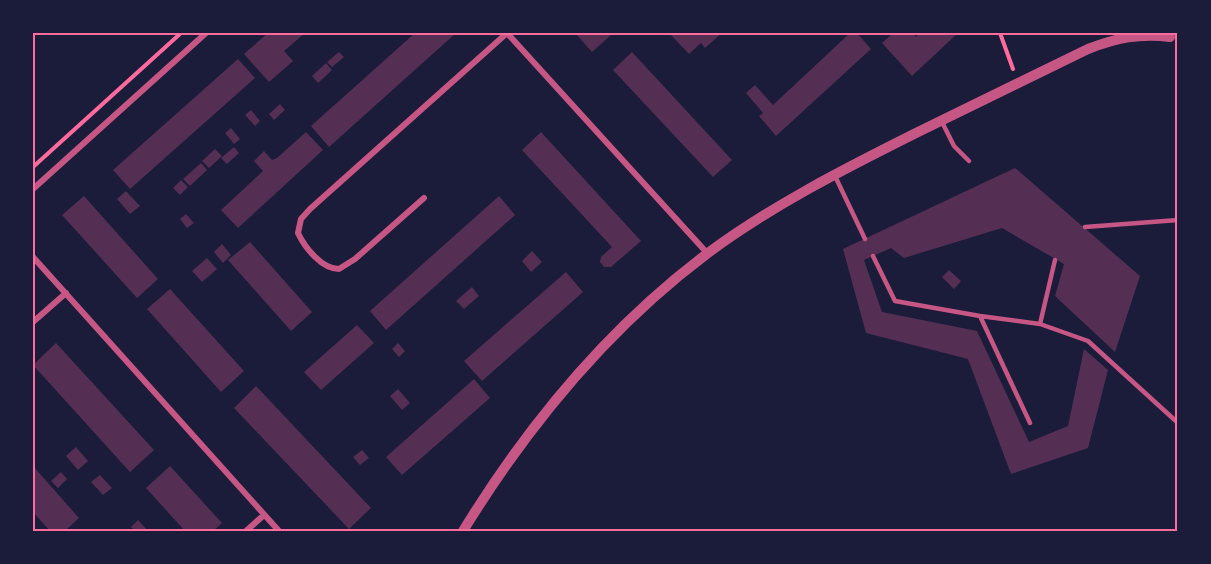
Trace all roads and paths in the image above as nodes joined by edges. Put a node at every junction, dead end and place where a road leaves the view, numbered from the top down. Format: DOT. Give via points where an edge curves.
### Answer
graph roads {
  1 [pos="181,33"];
  2 [pos="206,33"];
  3 [pos="507,33"];
  4 [pos="1000,33"];
  5 [pos="1110,33"];
  6 [pos="1171,38"];
  7 [pos="1088,49"];
  8 [pos="1020,83"];
  9 [pos="941,121"];
  10 [pos="969,161"];
  11 [pos="33,167"];
  12 [pos="834,174"];
  13 [pos="33,189"];
  14 [pos="424,198"];
  15 [pos="1178,220"];
  16 [pos="1084,227"];
  17 [pos="865,239"];
  18 [pos="708,254"];
  19 [pos="873,255"];
  20 [pos="33,257"];
  21 [pos="1055,260"];
  22 [pos="66,293"];
  23 [pos="980,316"];
  24 [pos="33,322"];
  25 [pos="1040,324"];
  26 [pos="1030,423"];
  27 [pos="1178,423"];
  28 [pos="264,514"];
  29 [pos="246,531"];
  30 [pos="279,531"];
  31 [pos="463,531"];
  1 -- 11 [label="path"];
  2 -- 13 [label="street"];
  3 -- 14 [label="street" via="310,209 301,219 298,233 325,266 339,269"];
  3 -- 18 [label="street"];
  4 -- 8 [label="path"];
  5 -- 7 [label="street"];
  6 -- 7 [label="street" via="1137,34"];
  7 -- 8 [label="street"];
  8 -- 9 [label="street"];
  9 -- 10 [label="lane" via="954,146"];
  9 -- 12 [label="street"];
  12 -- 17 [label="lane"];
  12 -- 18 [label="street"];
  15 -- 16 [label="lane"];
  18 -- 31 [label="street" via="625,325 565,388 513,453"];
  19 -- 23 [label="lane" via="894,301"];
  20 -- 22 [label="street"];
  21 -- 25 [label="lane"];
  22 -- 24 [label="street"];
  22 -- 28 [label="street"];
  23 -- 25 [label="lane"];
  23 -- 26 [label="lane"];
  25 -- 27 [label="lane" via="1088,341"];
  28 -- 29 [label="street"];
  28 -- 30 [label="street"];
}
